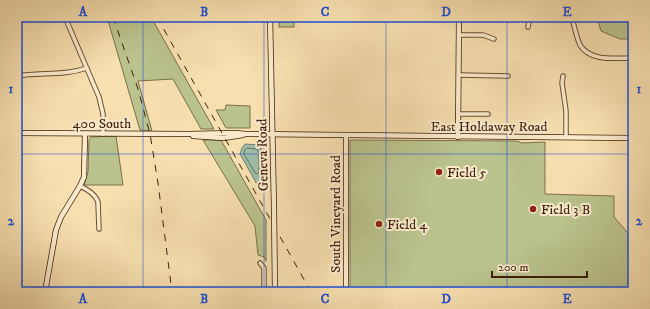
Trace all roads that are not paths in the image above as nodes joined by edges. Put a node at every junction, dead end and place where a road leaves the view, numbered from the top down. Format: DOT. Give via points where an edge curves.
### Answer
graph roads {
  1 [pos="65,17"];
  2 [pos="270,17"];
  3 [pos="459,17"];
  4 [pos="530,17"];
  5 [pos="572,17"];
  6 [pos="528,26"];
  7 [pos="459,34"];
  8 [pos="494,38"];
  9 [pos="633,58"];
  10 [pos="87,68"];
  11 [pos="459,75"];
  12 [pos="17,76"];
  13 [pos="508,76"];
  14 [pos="563,76"];
  15 [pos="458,114"];
  16 [pos="488,114"];
  17 [pos="17,133"];
  18 [pos="84,134"];
  19 [pos="103,134"];
  20 [pos="273,135"];
  21 [pos="346,136"];
  22 [pos="458,137"];
  23 [pos="566,137"];
  24 [pos="633,138"];
  25 [pos="80,186"];
  26 [pos="99,229"];
  27 [pos="260,263"];
  28 [pos="45,292"];
  29 [pos="264,292"];
  30 [pos="275,292"];
  31 [pos="346,292"];
  1 -- 10 [label="street"];
  2 -- 20 [label="street, Geneva Road"];
  3 -- 7 [label="street"];
  4 -- 6 [label="street"];
  5 -- 9 [label="street" via="577,36 585,51 593,56 606,58"];
  7 -- 8 [label="street"];
  7 -- 11 [label="street"];
  10 -- 12 [label="street" via="77,72"];
  10 -- 19 [label="street" via="101,104"];
  11 -- 13 [label="street"];
  11 -- 15 [label="street"];
  14 -- 23 [label="street"];
  15 -- 16 [label="street"];
  15 -- 22 [label="street"];
  17 -- 18 [label="street, 400 South"];
  18 -- 19 [label="street, 400 South"];
  18 -- 25 [label="street" via="85,172"];
  19 -- 20 [label="street, 400 South"];
  20 -- 21 [label="street, 400 South"];
  20 -- 30 [label="street, Geneva Road, bridge"];
  21 -- 22 [label="street, East Holdaway Road"];
  21 -- 31 [label="street, South Vineyard Road"];
  22 -- 23 [label="street, East Holdaway Road"];
  23 -- 24 [label="street, East Holdaway Road"];
  25 -- 26 [label="street" via="90,192 98,202"];
  25 -- 28 [label="street" via="56,230"];
  27 -- 29 [label="street" via="264,268"];
}
